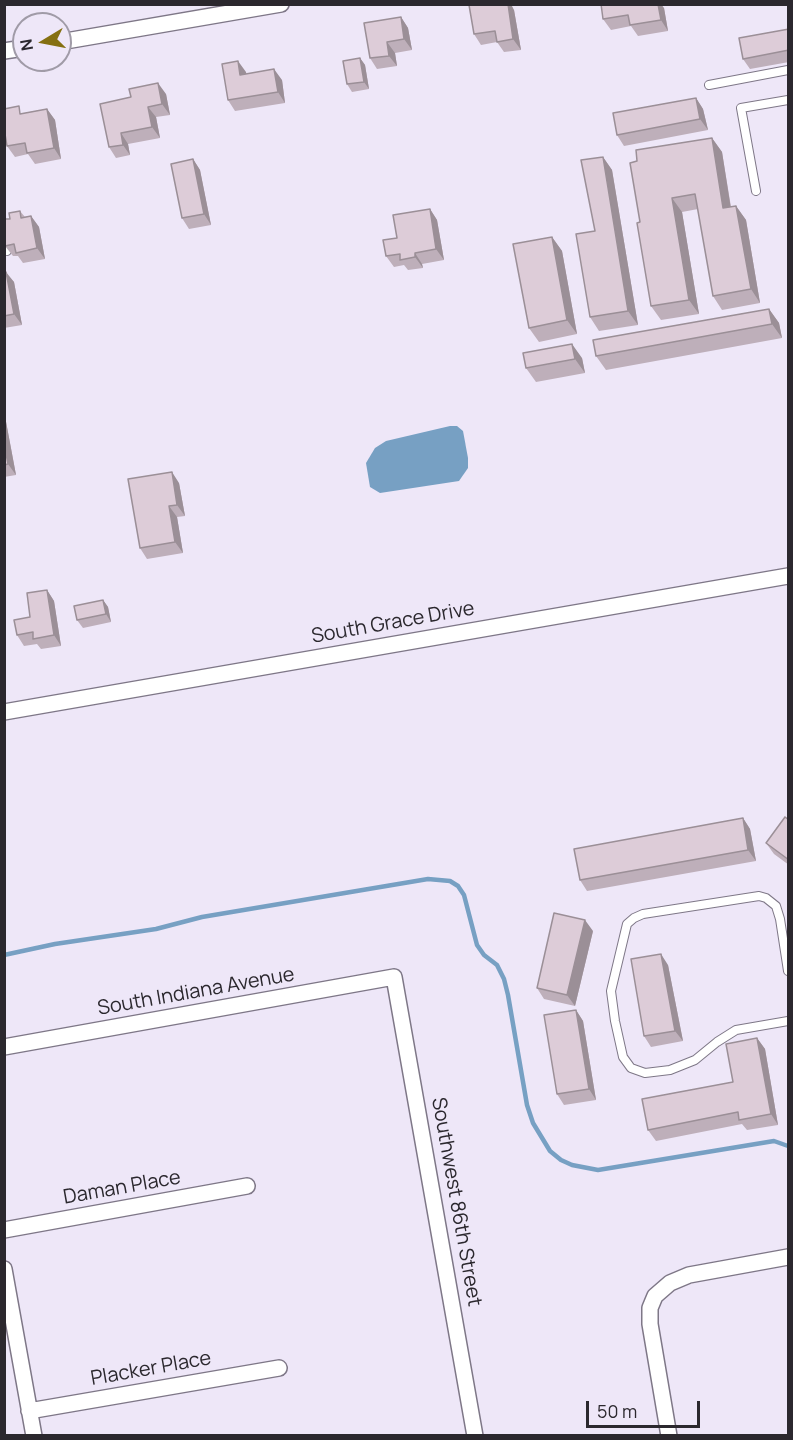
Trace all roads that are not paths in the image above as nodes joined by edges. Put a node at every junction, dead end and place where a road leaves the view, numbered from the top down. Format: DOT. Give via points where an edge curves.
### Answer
graph roads {
  1 [pos="281,4"];
  2 [pos="72,40"];
  3 [pos="789,70"];
  4 [pos="710,85"];
  5 [pos="789,100"];
  6 [pos="756,191"];
  7 [pos="789,576"];
  8 [pos="4,712"];
  9 [pos="789,972"];
  10 [pos="394,977"];
  11 [pos="789,1021"];
  12 [pos="4,1047"];
  13 [pos="247,1186"];
  14 [pos="4,1230"];
  15 [pos="789,1257"];
  16 [pos="4,1269"];
  17 [pos="279,1368"];
  18 [pos="30,1411"];
  19 [pos="34,1436"];
  20 [pos="475,1436"];
  21 [pos="669,1436"];
  1 -- 2 [label="street"];
  3 -- 4 [label="lane"];
  5 -- 6 [label="lane" via="741,108"];
  7 -- 8 [label="street, South Grace Drive"];
  9 -- 11 [label="lane" via="776,906 759,896 634,918 627,924 611,991 623,1057 631,1068 645,1073 670,1070 695,1060 736,1030"];
  10 -- 12 [label="street, South Indiana Avenue"];
  10 -- 20 [label="street, Southwest 86th Street"];
  13 -- 14 [label="street, Daman Place"];
  15 -- 21 [label="street" via="689,1275 670,1283 655,1296 650,1324"];
  16 -- 18 [label="street"];
  17 -- 18 [label="street, Placker Place"];
  18 -- 19 [label="street"];
}
